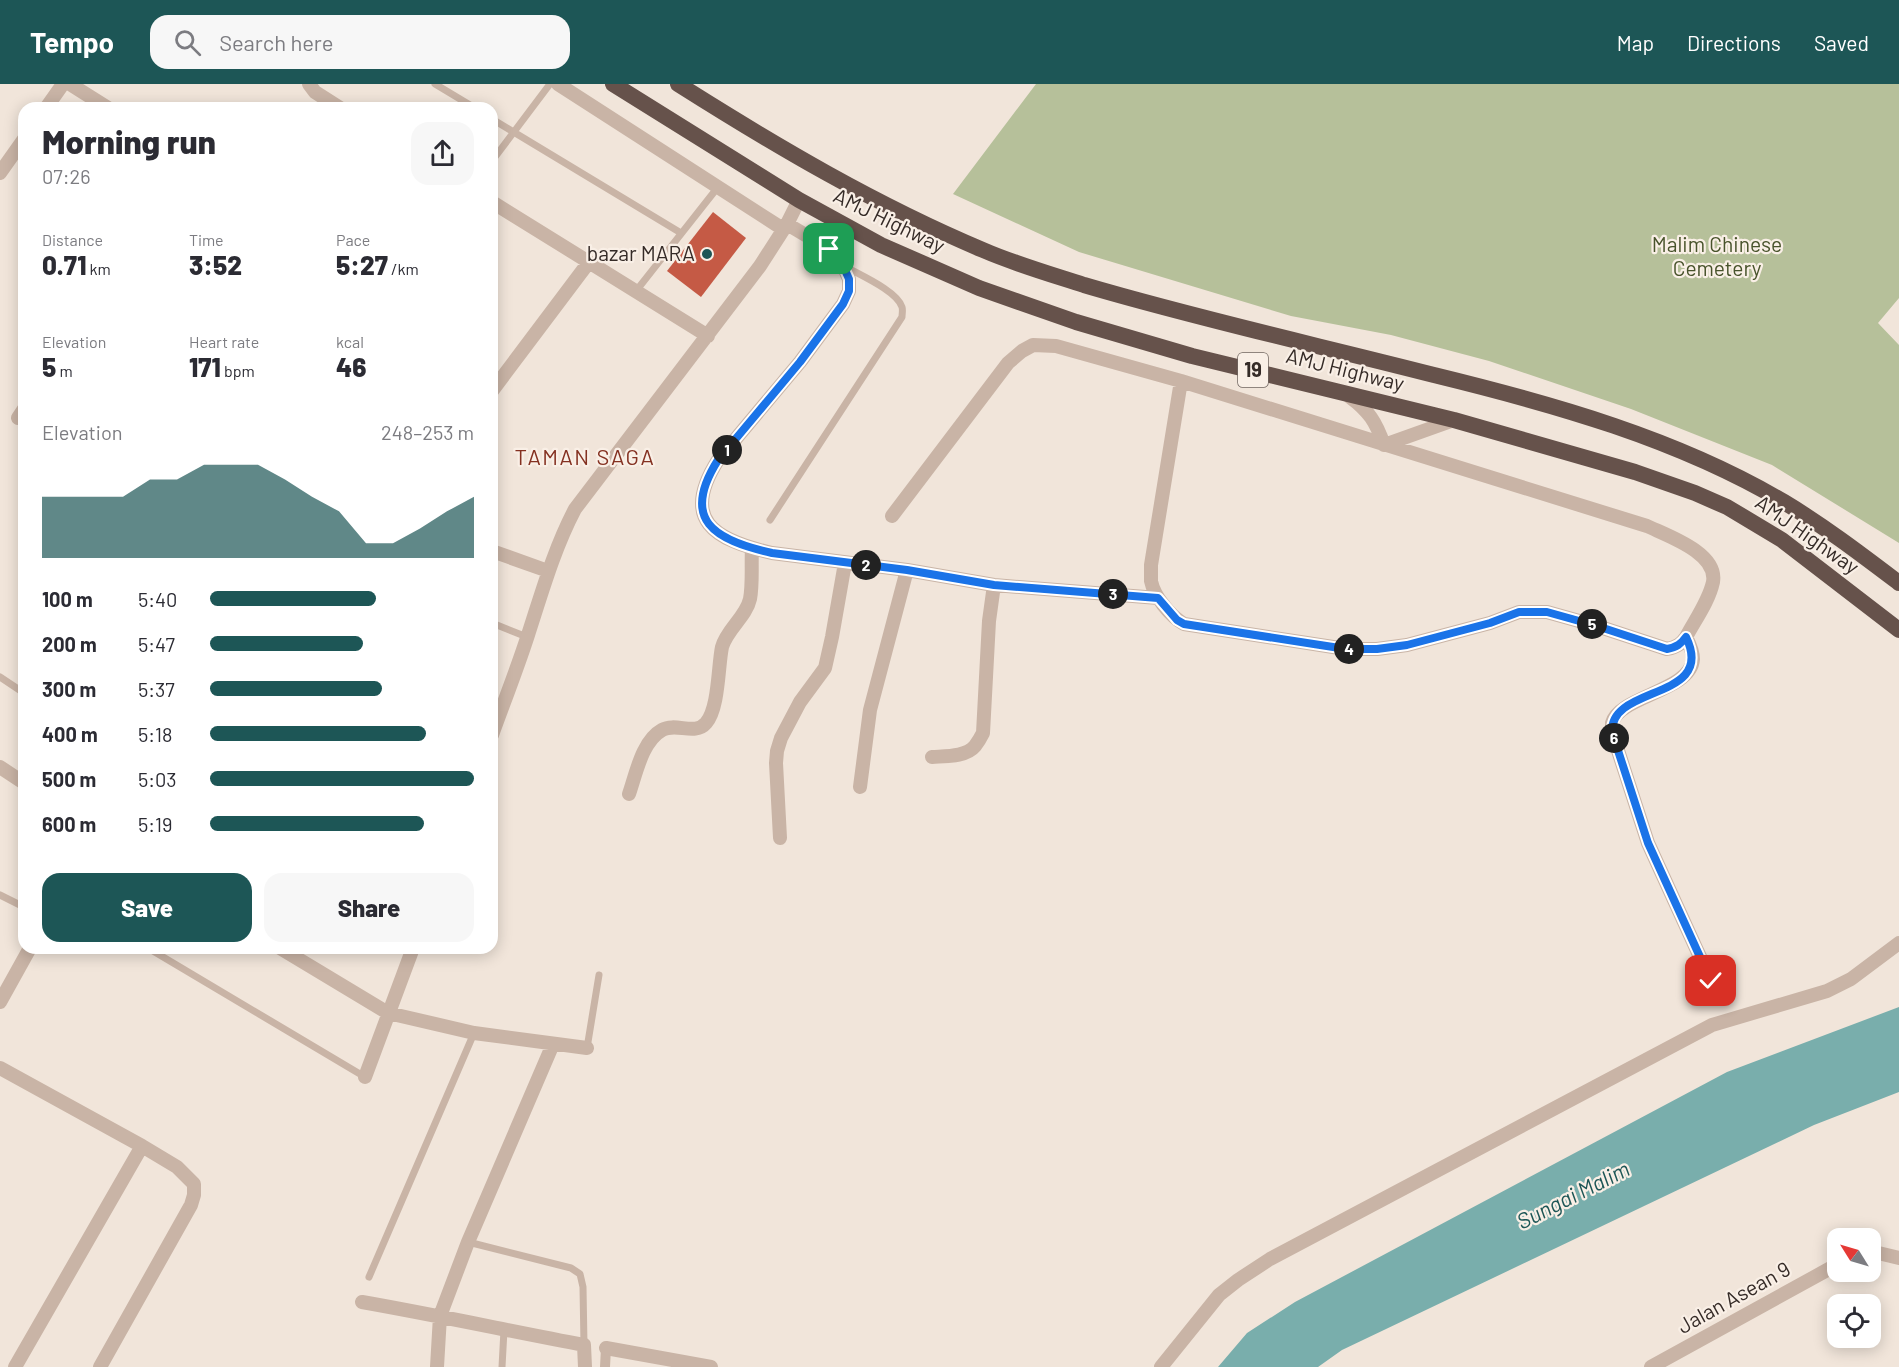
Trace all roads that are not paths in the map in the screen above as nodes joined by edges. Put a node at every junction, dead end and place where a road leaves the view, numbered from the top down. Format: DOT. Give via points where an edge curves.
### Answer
graph roads {
  1 [pos="63,84"];
  2 [pos="69,84"];
  3 [pos="309,84"];
  4 [pos="435,84"];
  5 [pos="550,84"];
  6 [pos="558,84"];
  7 [pos="613,84"];
  8 [pos="678,84"];
  9 [pos="50,102"];
  10 [pos="98,102"];
  11 [pos="331,102"];
  12 [pos="465,102"];
  13 [pos="498,123"];
  14 [pos="514,132"];
  15 [pos="18,148"];
  16 [pos="498,153"];
  17 [pos="0,173"];
  18 [pos="718,187"];
  19 [pos="799,200"];
  20 [pos="498,206"];
  21 [pos="785,226"];
  22 [pos="681,233"];
  23 [pos="589,262"];
  24 [pos="844,266"];
  25 [pos="636,291"];
  26 [pos="708,336"];
  27 [pos="1182,381"];
  28 [pos="498,383"];
  29 [pos="1344,392"];
  30 [pos="1454,420"];
  31 [pos="1384,445"];
  32 [pos="892,516"];
  33 [pos="770,520"];
  34 [pos="752,548"];
  35 [pos="498,553"];
  36 [pos="845,563"];
  37 [pos="907,570"];
  38 [pos="548,571"];
  39 [pos="1899,583"];
  40 [pos="994,585"];
  41 [pos="1158,598"];
  42 [pos="498,625"];
  43 [pos="1899,630"];
  44 [pos="527,637"];
  45 [pos="1686,637"];
  46 [pos="0,677"];
  47 [pos="18,689"];
  48 [pos="498,697"];
  49 [pos="932,757"];
  50 [pos="0,767"];
  51 [pos="18,779"];
  52 [pos="860,787"];
  53 [pos="628,794"];
  54 [pos="780,838"];
  55 [pos="0,895"];
  56 [pos="18,904"];
  57 [pos="1899,943"];
  58 [pos="27,954"];
  59 [pos="158,954"];
  60 [pos="290,954"];
  61 [pos="411,954"];
  62 [pos="599,975"];
  63 [pos="1711,981"];
  64 [pos="0,1002"];
  65 [pos="388,1013"];
  66 [pos="474,1033"];
  67 [pos="553,1044"];
  68 [pos="587,1048"];
  69 [pos="0,1068"];
  70 [pos="365,1077"];
  71 [pos="142,1146"];
  72 [pos="468,1242"];
  73 [pos="1881,1254"];
  74 [pos="1899,1258"];
  75 [pos="1827,1270"];
  76 [pos="369,1276"];
  77 [pos="362,1302"];
  78 [pos="440,1316"];
  79 [pos="504,1330"];
  80 [pos="584,1346"];
  81 [pos="606,1348"];
  82 [pos="15,1367"];
  83 [pos="100,1367"];
  84 [pos="437,1367"];
  85 [pos="502,1367"];
  86 [pos="585,1367"];
  87 [pos="605,1367"];
  88 [pos="711,1367"];
  89 [pos="1161,1367"];
  90 [pos="1651,1367"];
  1 -- 9 [label="street"];
  2 -- 10 [label="street"];
  3 -- 11 [label="street"];
  4 -- 12 [label="lane"];
  5 -- 14 [label="lane"];
  6 -- 18 [label="street"];
  7 -- 19 [label="highway, AMJ Highway / 19"];
  8 -- 39 [label="highway, AMJ Highway / 19" via="797,158 910,217 986,251 1166,308 1557,407 1686,454 1784,502"];
  13 -- 14 [label="lane"];
  14 -- 16 [label="lane"];
  14 -- 22 [label="lane"];
  15 -- 17 [label="street"];
  18 -- 21 [label="street"];
  18 -- 22 [label="lane"];
  19 -- 21 [label="street"];
  19 -- 29 [label="highway, AMJ Highway / 19" via="928,266 1035,308 1192,356"];
  20 -- 23 [label="street"];
  21 -- 24 [label="street" via="829,249"];
  21 -- 26 [label="street"];
  22 -- 25 [label="lane"];
  23 -- 25 [label="street"];
  23 -- 28 [label="street"];
  24 -- 33 [label="lane" via="897,298 902,317"];
  24 -- 34 [label="street" via="849,291 843,304 718,460 701,495 702,512 711,527"];
  25 -- 26 [label="street"];
  26 -- 38 [label="street" via="575,509"];
  27 -- 31 [label="street"];
  27 -- 32 [label="street" via="1056,346 1033,345 1008,363"];
  27 -- 41 [label="street" via="1151,566 1151,582"];
  29 -- 30 [label="highway, AMJ Highway / 19"];
  29 -- 31 [label="street" via="1365,408"];
  30 -- 31 [label="street"];
  30 -- 43 [label="highway, AMJ Highway / 19" via="1635,472 1727,507 1782,540"];
  31 -- 45 [label="street" via="1647,526 1693,549 1705,558 1714,580"];
  34 -- 36 [label="street"];
  34 -- 53 [label="street" via="750,601 724,642 708,721 695,729 667,728 655,735"];
  35 -- 38 [label="street"];
  36 -- 37 [label="street"];
  36 -- 54 [label="street" via="825,668 800,702 777,751"];
  37 -- 40 [label="street"];
  37 -- 52 [label="street" via="870,710"];
  38 -- 44 [label="street"];
  40 -- 41 [label="street"];
  40 -- 49 [label="street" via="983,733 968,752"];
  41 -- 45 [label="street" via="1184,624 1346,649 1407,645 1519,612 1547,612 1667,649 1681,644"];
  42 -- 44 [label="lane"];
  44 -- 48 [label="street"];
  45 -- 63 [label="street" via="1693,659 1683,677 1621,710 1612,723 1612,732 1648,843"];
  46 -- 47 [label="lane"];
  50 -- 51 [label="street"];
  55 -- 56 [label="lane"];
  57 -- 89 [label="street" via="1851,979 1827,991 1712,1026 1270,1259 1219,1295"];
  58 -- 64 [label="street"];
  59 -- 70 [label="lane"];
  60 -- 65 [label="street"];
  61 -- 65 [label="street"];
  62 -- 68 [label="lane"];
  65 -- 66 [label="street"];
  65 -- 70 [label="street"];
  66 -- 67 [label="street"];
  66 -- 76 [label="lane"];
  67 -- 68 [label="street"];
  67 -- 72 [label="street"];
  69 -- 71 [label="street"];
  71 -- 82 [label="street"];
  71 -- 83 [label="street" via="188,1177 194,1184 194,1195"];
  72 -- 78 [label="street"];
  72 -- 80 [label="lane" via="577,1271 583,1287"];
  73 -- 74 [label="street"];
  75 -- 90 [label="street, Jalan Asean 9"];
  77 -- 78 [label="street"];
  78 -- 79 [label="street"];
  78 -- 84 [label="street"];
  79 -- 80 [label="street"];
  79 -- 85 [label="lane"];
  80 -- 86 [label="street"];
  81 -- 87 [label="street"];
  81 -- 88 [label="street"];
}
